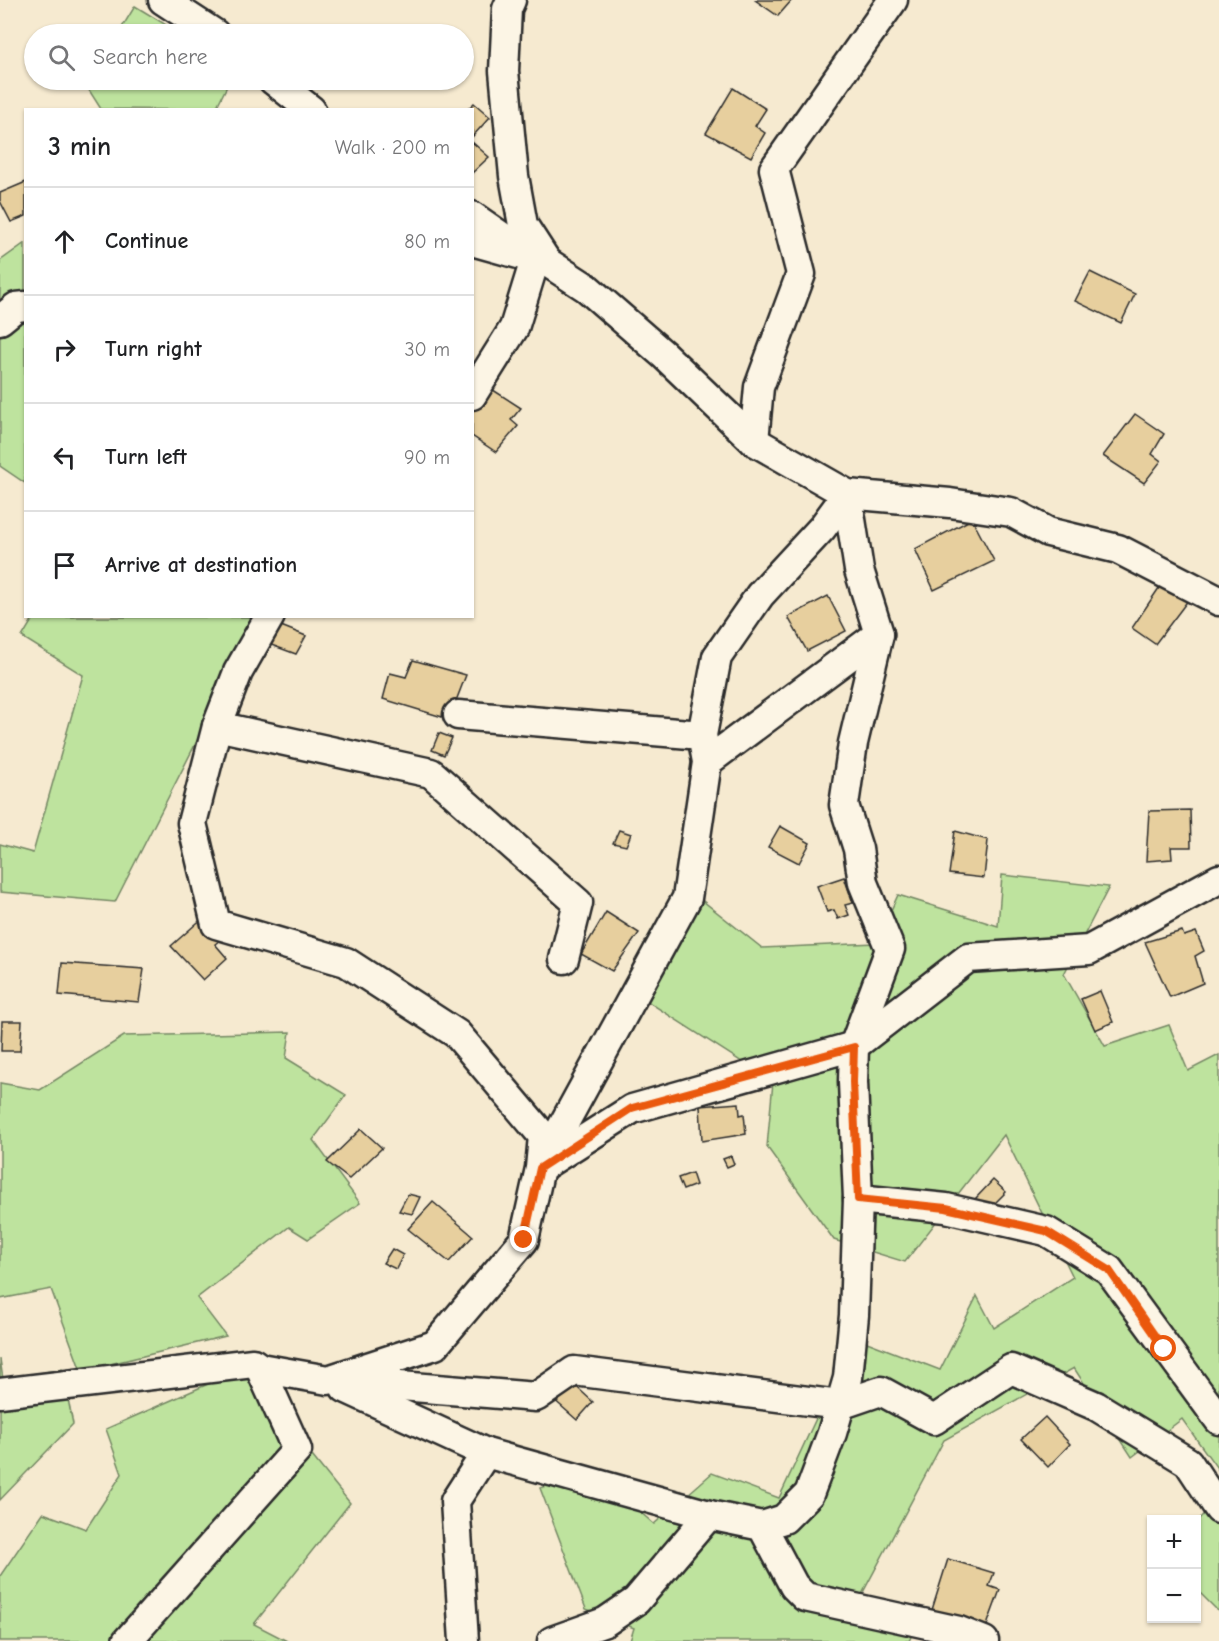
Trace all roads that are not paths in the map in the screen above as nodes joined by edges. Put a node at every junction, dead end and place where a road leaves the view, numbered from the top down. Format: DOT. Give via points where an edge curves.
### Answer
graph roads {
  1 [pos="164,0"];
  2 [pos="511,0"];
  3 [pos="893,0"];
  4 [pos="200,24"];
  5 [pos="286,90"];
  6 [pos="308,108"];
  7 [pos="474,217"];
  8 [pos="474,242"];
  9 [pos="541,261"];
  10 [pos="24,306"];
  11 [pos="0,320"];
  12 [pos="474,392"];
  13 [pos="754,441"];
  14 [pos="847,494"];
  15 [pos="1219,601"];
  16 [pos="269,618"];
  17 [pos="879,634"];
  18 [pos="458,715"];
  19 [pos="217,726"];
  20 [pos="704,748"];
  21 [pos="1219,879"];
  22 [pos="564,959"];
  23 [pos="854,1047"];
  24 [pos="540,1168"];
  25 [pos="858,1199"];
  26 [pos="260,1368"];
  27 [pos="328,1380"];
  28 [pos="0,1393"];
  29 [pos="840,1405"];
  30 [pos="1219,1420"];
  31 [pos="486,1453"];
  32 [pos="1219,1509"];
  33 [pos="710,1515"];
  34 [pos="762,1526"];
  35 [pos="127,1641"];
  36 [pos="464,1641"];
  37 [pos="552,1641"];
  38 [pos="984,1641"];
  1 -- 4 [label="street"];
  2 -- 9 [label="street" via="507,9 504,71 514,176 523,225"];
  3 -- 13 [label="street" via="774,169 801,274 759,387"];
  5 -- 6 [label="street"];
  7 -- 9 [label="street"];
  8 -- 9 [label="street"];
  9 -- 12 [label="street" via="514,328"];
  9 -- 13 [label="street" via="587,288 619,315"];
  10 -- 11 [label="street" via="16,307"];
  13 -- 14 [label="street"];
  14 -- 15 [label="street" via="1011,512 1048,532 1118,549"];
  14 -- 17 [label="street" via="859,570"];
  14 -- 20 [label="street" via="822,528 760,595 717,657"];
  16 -- 19 [label="street" via="238,672"];
  17 -- 20 [label="street"];
  17 -- 23 [label="street" via="853,743 844,805 864,883 890,949"];
  18 -- 20 [label="street"];
  19 -- 22 [label="street" via="431,773 578,903"];
  19 -- 24 [label="street" via="192,823 216,924 346,962 457,1034 543,1136"];
  20 -- 24 [label="street" via="687,898"];
  21 -- 23 [label="street" via="1089,950 968,958"];
  23 -- 24 [label="street" via="632,1108"];
  23 -- 25 [label="street"];
  24 -- 27 [label="street" via="524,1240 435,1345"];
  25 -- 29 [label="street" via="854,1315 848,1378"];
  25 -- 30 [label="street" via="946,1208 1046,1231 1109,1270"];
  26 -- 27 [label="street"];
  26 -- 28 [label="street" via="253,1363"];
  26 -- 35 [label="street" via="297,1450"];
  27 -- 29 [label="street" via="536,1397 574,1371"];
  27 -- 31 [label="street"];
  29 -- 32 [label="street" via="881,1391 934,1420 1011,1369 1096,1406 1188,1462"];
  29 -- 34 [label="street" via="809,1494 784,1519"];
  31 -- 33 [label="street"];
  31 -- 36 [label="street" via="455,1501"];
  33 -- 34 [label="street"];
  33 -- 37 [label="street" via="636,1601 605,1622"];
  34 -- 38 [label="street" via="794,1586 805,1597 959,1631"];
}
